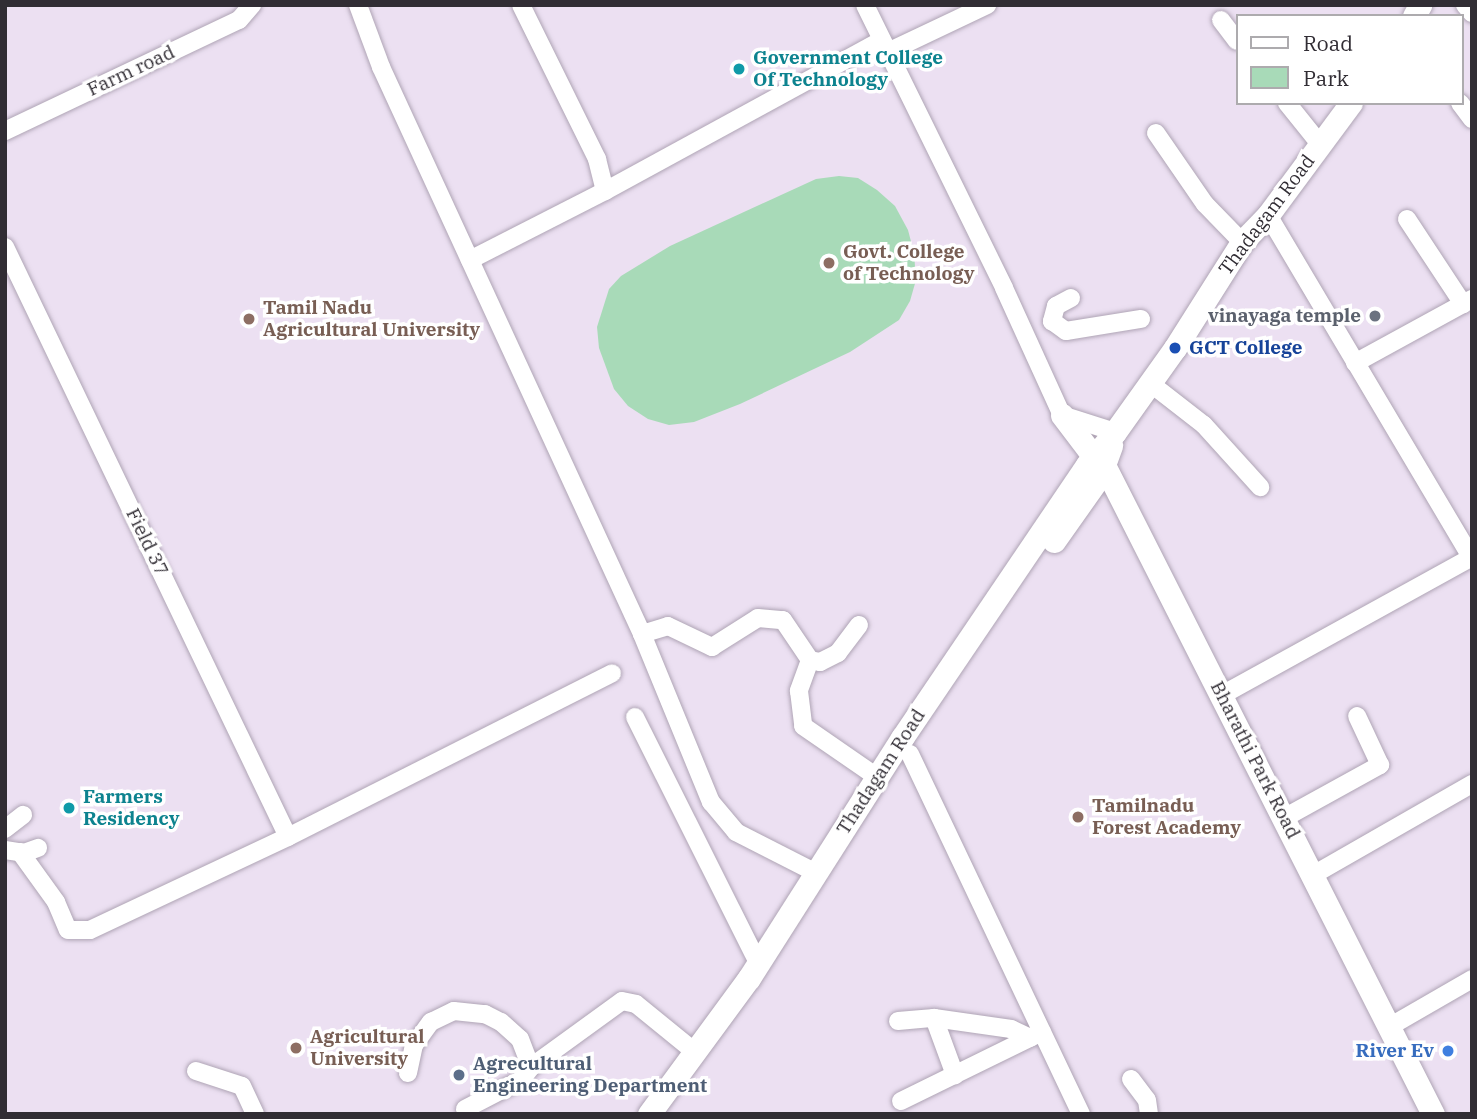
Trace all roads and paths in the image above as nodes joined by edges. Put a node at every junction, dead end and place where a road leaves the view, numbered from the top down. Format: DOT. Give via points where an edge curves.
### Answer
graph roads {
  1 [pos="252,5"];
  2 [pos="358,5"];
  3 [pos="522,5"];
  4 [pos="865,5"];
  5 [pos="987,5"];
  6 [pos="1465,5"];
  7 [pos="1472,13"];
  8 [pos="1221,20"];
  9 [pos="1236,40"];
  10 [pos="885,46"];
  11 [pos="1289,105"];
  12 [pos="1349,105"];
  13 [pos="5,131"];
  14 [pos="1156,133"];
  15 [pos="1320,144"];
  16 [pos="605,191"];
  17 [pos="1268,215"];
  18 [pos="1407,219"];
  19 [pos="1242,243"];
  20 [pos="5,247"];
  21 [pos="470,260"];
  22 [pos="1071,298"];
  23 [pos="1467,302"];
  24 [pos="1141,319"];
  25 [pos="1052,321"];
  26 [pos="1025,333"];
  27 [pos="1355,363"];
  28 [pos="1150,383"];
  29 [pos="1062,415"];
  30 [pos="1115,432"];
  31 [pos="1099,461"];
  32 [pos="1260,486"];
  33 [pos="1472,557"];
  34 [pos="859,625"];
  35 [pos="642,634"];
  36 [pos="810,660"];
  37 [pos="612,673"];
  38 [pos="1222,695"];
  39 [pos="1357,716"];
  40 [pos="635,718"];
  41 [pos="909,754"];
  42 [pos="877,777"];
  43 [pos="1472,784"];
  44 [pos="23,815"];
  45 [pos="1284,818"];
  46 [pos="5,829"];
  47 [pos="288,836"];
  48 [pos="38,848"];
  49 [pos="13,851"];
  50 [pos="816,873"];
  51 [pos="1313,875"];
  52 [pos="758,963"];
  53 [pos="1472,979"];
  54 [pos="934,1018"];
  55 [pos="898,1021"];
  56 [pos="1389,1027"];
  57 [pos="1036,1035"];
  58 [pos="695,1052"];
  59 [pos="531,1067"];
  60 [pos="195,1071"];
  61 [pos="408,1073"];
  62 [pos="955,1075"];
  63 [pos="1131,1079"];
  64 [pos="901,1101"];
  65 [pos="465,1109"];
  66 [pos="255,1114"];
  67 [pos="649,1114"];
  68 [pos="667,1114"];
  69 [pos="1082,1114"];
  70 [pos="1149,1114"];
  71 [pos="1433,1114"];
  1 -- 13 [label="street, Farm road" via="239,20"];
  2 -- 21 [label="street" via="381,67"];
  3 -- 16 [label="street" via="597,159"];
  4 -- 10 [label="street"];
  5 -- 10 [label="street"];
  6 -- 7 [label="street"];
  8 -- 9 [label="street"];
  10 -- 16 [label="street"];
  10 -- 26 [label="street"];
  11 -- 15 [label="street"];
  12 -- 15 [label="main road, Thadagam Road"];
  14 -- 19 [label="street" via="1205,204"];
  15 -- 17 [label="main road, Thadagam Road"];
  16 -- 21 [label="street"];
  17 -- 19 [label="main road, Thadagam Road"];
  17 -- 27 [label="street"];
  18 -- 23 [label="street"];
  19 -- 28 [label="main road, Thadagam Road"];
  20 -- 47 [label="street, Field 37"];
  21 -- 35 [label="street"];
  22 -- 25 [label="street" via="1056,306"];
  23 -- 27 [label="street"];
  24 -- 25 [label="street" via="1066,331"];
  25 -- 26 [label="street"];
  26 -- 29 [label="street"];
  27 -- 33 [label="street"];
  28 -- 30 [label="main road, Thadagam Road"];
  28 -- 32 [label="street" via="1204,425"];
  29 -- 30 [label="street"];
  29 -- 31 [label="main road, Bharathi Park Road"];
  30 -- 31 [label="main road, Thadagam Road"];
  31 -- 38 [label="main road, Bharathi Park Road"];
  31 -- 41 [label="main road, Thadagam Road" via="1100,476"];
  31 -- 42 [label="main road, Thadagam Road"];
  33 -- 38 [label="street"];
  34 -- 36 [label="street" via="838,653 820,662"];
  35 -- 36 [label="street" via="668,626 712,647 758,618 783,620"];
  35 -- 50 [label="street" via="711,802 736,832"];
  36 -- 42 [label="street" via="799,691 803,726"];
  37 -- 47 [label="street"];
  38 -- 45 [label="main road, Bharathi Park Road"];
  39 -- 45 [label="street" via="1380,765"];
  40 -- 52 [label="street"];
  41 -- 57 [label="street"];
  41 -- 68 [label="main road, Thadagam Road" via="753,993"];
  42 -- 50 [label="main road, Thadagam Road"];
  43 -- 51 [label="street"];
  44 -- 46 [label="street"];
  45 -- 51 [label="main road, Bharathi Park Road"];
  47 -- 49 [label="street" via="90,930 68,930 56,902"];
  48 -- 49 [label="street"];
  50 -- 52 [label="main road, Thadagam Road"];
  51 -- 56 [label="main road, Bharathi Park Road"];
  52 -- 58 [label="main road, Thadagam Road"];
  53 -- 56 [label="street"];
  54 -- 55 [label="street"];
  54 -- 57 [label="street"];
  54 -- 62 [label="street"];
  56 -- 71 [label="main road, Bharathi Park Road"];
  57 -- 62 [label="street"];
  57 -- 69 [label="street"];
  58 -- 59 [label="street" via="636,1004 622,1001"];
  58 -- 67 [label="main road, Thadagam Road"];
  59 -- 61 [label="street" via="520,1039 501,1022 485,1014 454,1011 431,1022 414,1045"];
  59 -- 65 [label="street" via="521,1080"];
  60 -- 66 [label="street" via="242,1086"];
  62 -- 64 [label="street"];
  63 -- 70 [label="street" via="1147,1100"];
}
